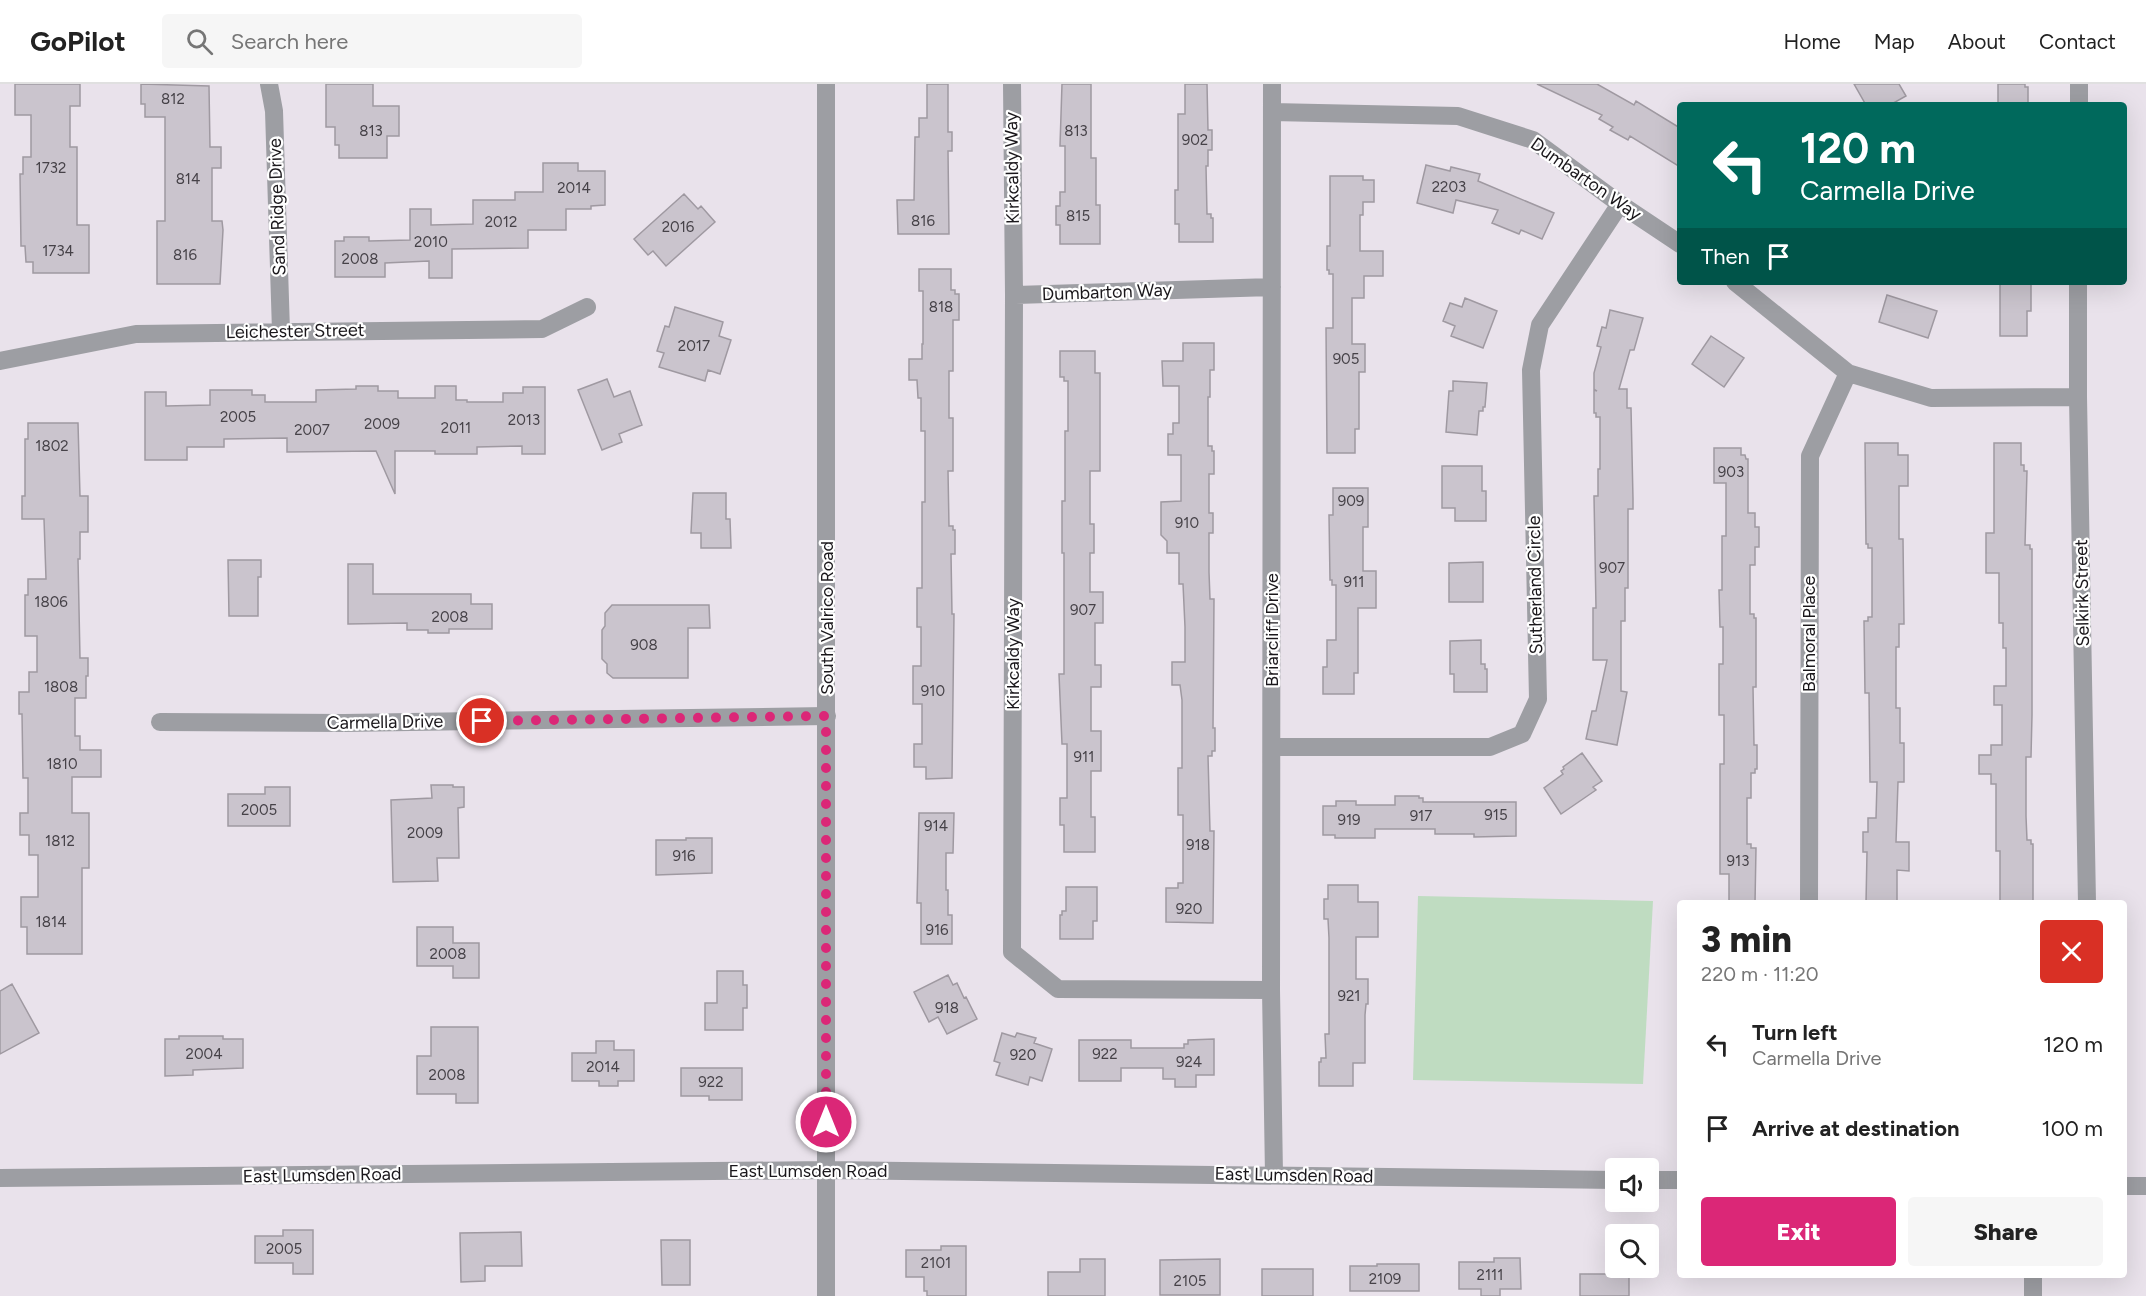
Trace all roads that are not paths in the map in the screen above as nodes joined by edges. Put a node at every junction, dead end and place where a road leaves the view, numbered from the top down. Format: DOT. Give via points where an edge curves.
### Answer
graph roads {
  1 [pos="269,84"];
  2 [pos="826,84"];
  3 [pos="1012,84"];
  4 [pos="1272,84"];
  5 [pos="2079,84"];
  6 [pos="2079,102"];
  7 [pos="1272,112"];
  8 [pos="1620,204"];
  9 [pos="1677,242"];
  10 [pos="1740,285"];
  11 [pos="2078,285"];
  12 [pos="1272,287"];
  13 [pos="1014,295"];
  14 [pos="587,307"];
  15 [pos="281,331"];
  16 [pos="0,361"];
  17 [pos="1848,373"];
  18 [pos="2078,397"];
  19 [pos="826,716"];
  20 [pos="160,722"];
  21 [pos="1272,747"];
  22 [pos="1809,900"];
  23 [pos="2087,900"];
  24 [pos="1271,990"];
  25 [pos="826,1170"];
  26 [pos="1274,1175"];
  27 [pos="0,1178"];
  28 [pos="1605,1180"];
  29 [pos="1659,1180"];
  30 [pos="1677,1180"];
  31 [pos="2127,1186"];
  32 [pos="2146,1186"];
  33 [pos="826,1296"];
  1 -- 15 [label="street, Sand Ridge Drive" via="274,111"];
  2 -- 19 [label="street, South Valrico Road"];
  3 -- 13 [label="street, Kirkcaldy Way"];
  4 -- 7 [label="street, Briarcliff Drive"];
  5 -- 6 [label="street"];
  7 -- 8 [label="street, Dumbarton Way" via="1458,116 1533,140"];
  7 -- 12 [label="street, Briarcliff Drive"];
  8 -- 9 [label="street, Dumbarton Way"];
  8 -- 21 [label="street, Sutherland Circle" via="1540,325 1531,370 1538,699 1522,734 1490,747"];
  10 -- 17 [label="street"];
  11 -- 18 [label="street, Selkirk Street"];
  12 -- 13 [label="street, Dumbarton Way"];
  12 -- 21 [label="street, Briarcliff Drive"];
  13 -- 24 [label="street, Kirkcaldy Way" via="1012,952 1058,989"];
  14 -- 15 [label="street, Leichester Street" via="542,329"];
  15 -- 16 [label="street, Leichester Street" via="136,334"];
  17 -- 18 [label="street" via="1931,398"];
  17 -- 22 [label="street, Balmoral Place" via="1810,456"];
  18 -- 23 [label="street, Selkirk Street"];
  19 -- 20 [label="street, Carmella Drive"];
  19 -- 25 [label="street, South Valrico Road"];
  21 -- 24 [label="street, Briarcliff Drive"];
  24 -- 26 [label="street, Briarcliff Drive"];
  25 -- 26 [label="street, East Lumsden Road"];
  25 -- 27 [label="street, East Lumsden Road"];
  25 -- 33 [label="street, South Valrico Road"];
  26 -- 28 [label="street, East Lumsden Road"];
  29 -- 30 [label="street"];
  31 -- 32 [label="street"];
}
